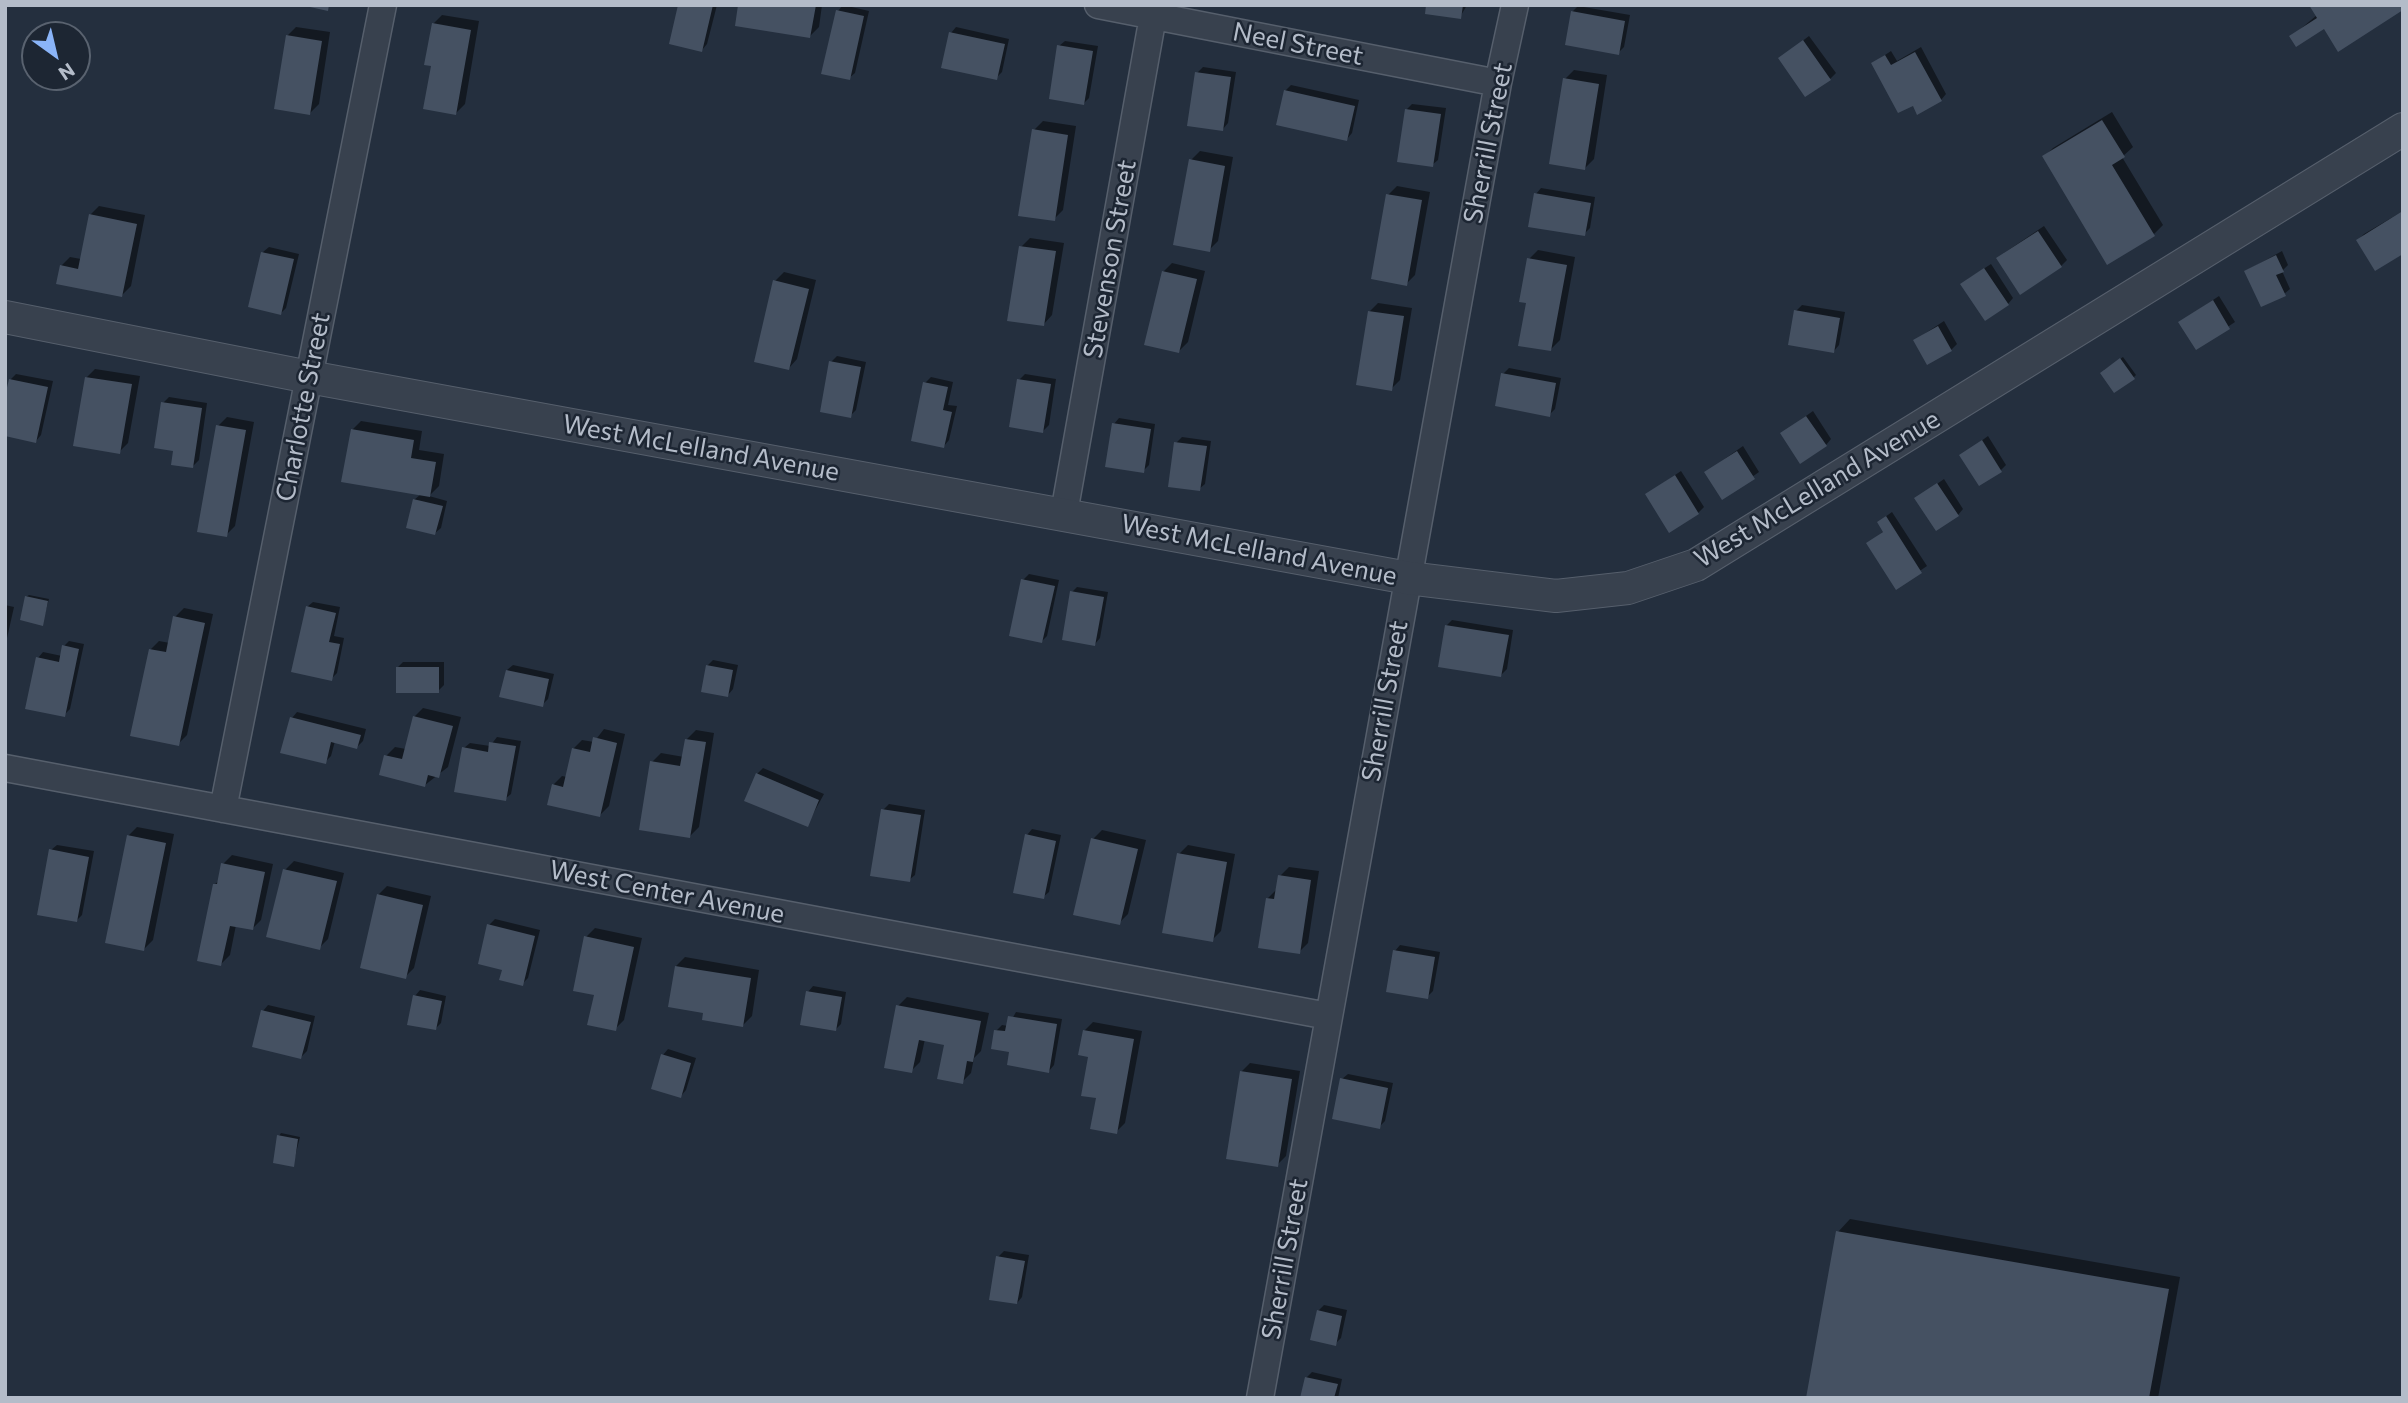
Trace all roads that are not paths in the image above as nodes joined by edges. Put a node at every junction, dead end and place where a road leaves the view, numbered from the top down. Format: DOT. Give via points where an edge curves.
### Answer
graph roads {
  1 [pos="383,5"];
  2 [pos="1098,5"];
  3 [pos="1515,5"];
  4 [pos="1154,10"];
  5 [pos="1498,83"];
  6 [pos="2403,130"];
  7 [pos="5,317"];
  8 [pos="309,377"];
  9 [pos="1064,513"];
  10 [pos="1408,578"];
  11 [pos="5,768"];
  12 [pos="223,809"];
  13 [pos="1328,1016"];
  14 [pos="1261,1398"];
  1 -- 8 [label="street, Charlotte Street"];
  2 -- 4 [label="street, Neel Street"];
  3 -- 5 [label="street, Sherrill Street"];
  4 -- 5 [label="street, Neel Street"];
  4 -- 9 [label="street, Stevenson Street"];
  5 -- 10 [label="street, Sherrill Street"];
  6 -- 10 [label="street, West McLelland Avenue" via="1696,565 1628,588 1556,596"];
  7 -- 8 [label="street, West McLelland Avenue"];
  8 -- 9 [label="street, West McLelland Avenue"];
  8 -- 12 [label="street, Charlotte Street"];
  9 -- 10 [label="street, West McLelland Avenue"];
  10 -- 13 [label="street, Sherrill Street"];
  11 -- 12 [label="street, West Center Avenue"];
  12 -- 13 [label="street, West Center Avenue"];
  13 -- 14 [label="street, Sherrill Street"];
}
